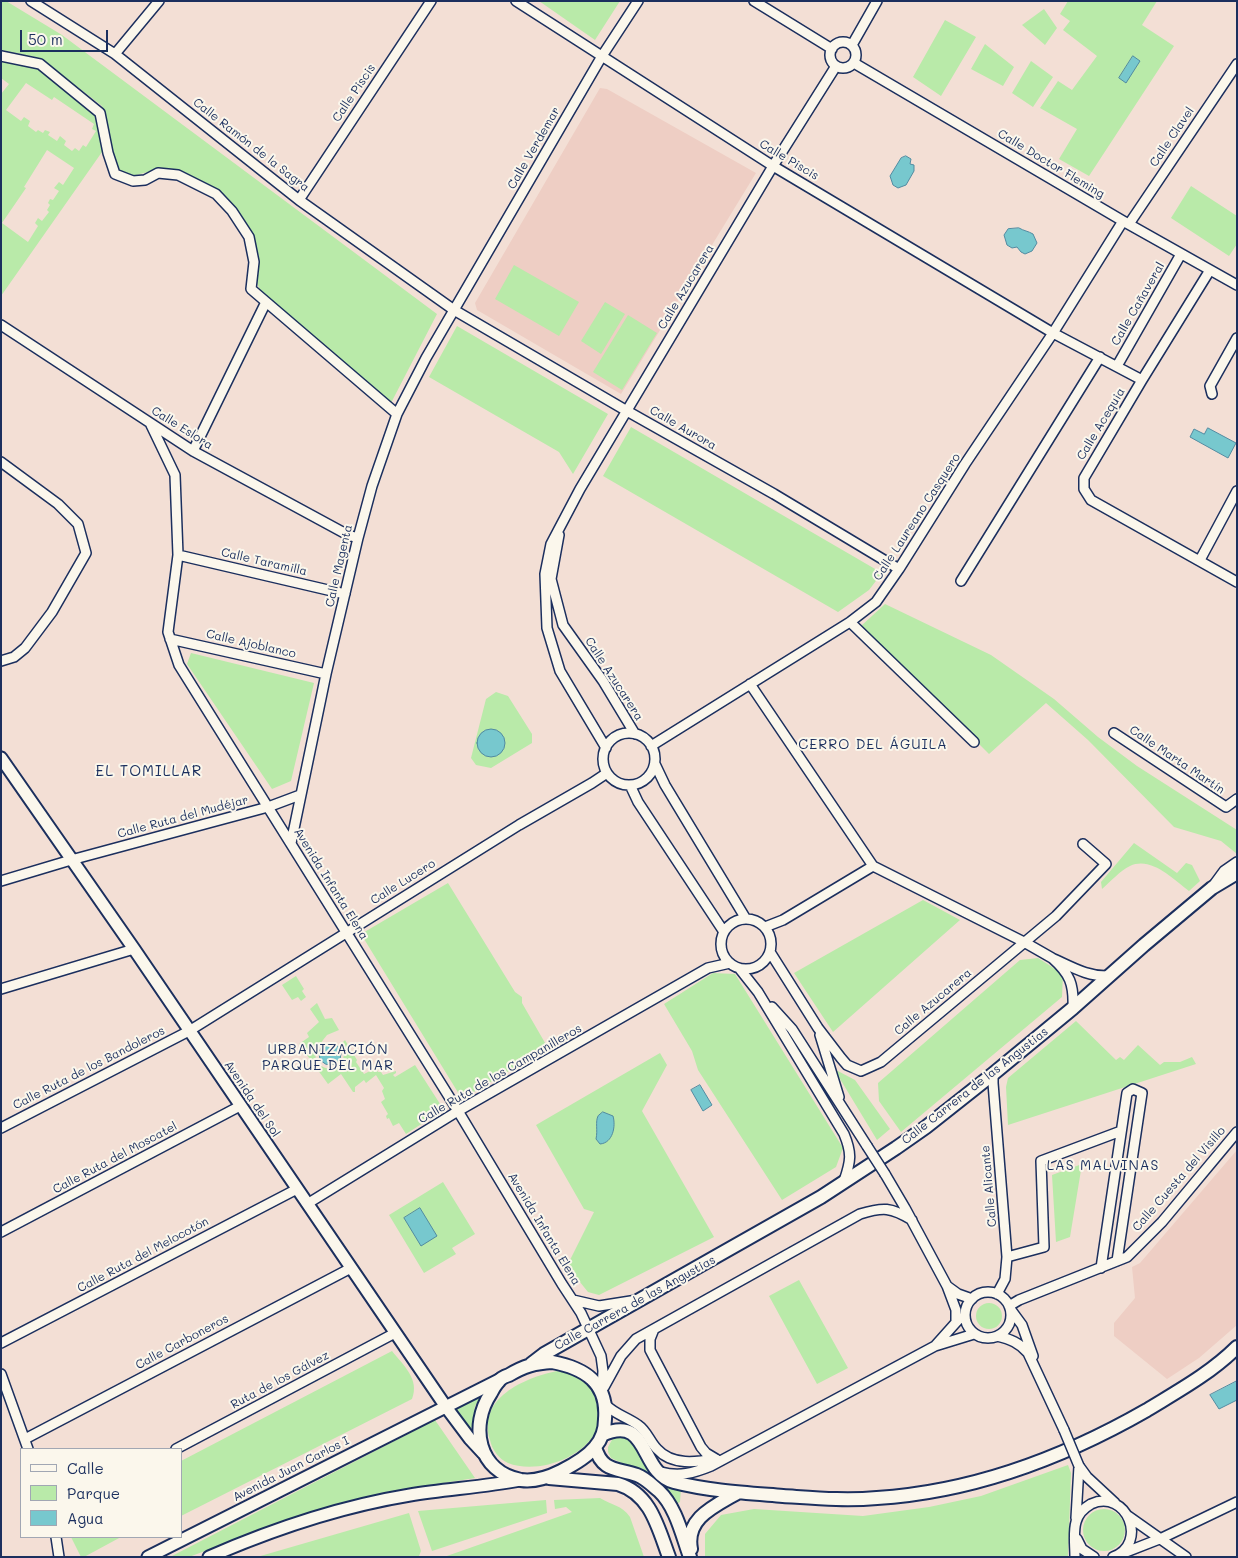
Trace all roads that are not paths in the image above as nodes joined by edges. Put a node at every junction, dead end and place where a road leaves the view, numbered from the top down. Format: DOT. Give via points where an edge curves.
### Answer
graph roads {
  1 [pos="31,1"];
  2 [pos="159,1"];
  3 [pos="431,1"];
  4 [pos="516,1"];
  5 [pos="638,1"];
  6 [pos="754,1"];
  7 [pos="877,1"];
  8 [pos="766,4"];
  9 [pos="852,45"];
  10 [pos="832,48"];
  11 [pos="115,54"];
  12 [pos="1,56"];
  13 [pos="602,56"];
  14 [pos="854,64"];
  15 [pos="1237,64"];
  16 [pos="836,66"];
  17 [pos="773,166"];
  18 [pos="299,200"];
  19 [pos="1126,223"];
  20 [pos="1181,254"];
  21 [pos="1210,270"];
  22 [pos="1237,285"];
  23 [pos="266,302"];
  24 [pos="454,310"];
  25 [pos="1,325"];
  26 [pos="1053,333"];
  27 [pos="1237,338"];
  28 [pos="1100,357"];
  29 [pos="1117,366"];
  30 [pos="1142,380"];
  31 [pos="1212,394"];
  32 [pos="627,411"];
  33 [pos="397,414"];
  34 [pos="151,425"];
  35 [pos="193,451"];
  36 [pos="1,462"];
  37 [pos="1237,491"];
  38 [pos="561,522"];
  39 [pos="358,538"];
  40 [pos="178,555"];
  41 [pos="1200,560"];
  42 [pos="899,569"];
  43 [pos="961,581"];
  44 [pos="1237,582"];
  45 [pos="345,594"];
  46 [pos="850,622"];
  47 [pos="170,639"];
  48 [pos="1,661"];
  49 [pos="326,674"];
  50 [pos="750,684"];
  51 [pos="1114,733"];
  52 [pos="635,734"];
  53 [pos="974,742"];
  54 [pos="651,746"];
  55 [pos="606,748"];
  56 [pos="3,764"];
  57 [pos="655,764"];
  58 [pos="607,773"];
  59 [pos="630,785"];
  60 [pos="300,795"];
  61 [pos="1237,799"];
  62 [pos="268,807"];
  63 [pos="291,843"];
  64 [pos="1083,844"];
  65 [pos="71,860"];
  66 [pos="1237,862"];
  67 [pos="873,866"];
  68 [pos="1237,873"];
  69 [pos="1,881"];
  70 [pos="1212,888"];
  71 [pos="746,919"];
  72 [pos="783,920"];
  73 [pos="765,927"];
  74 [pos="724,932"];
  75 [pos="347,933"];
  76 [pos="771,940"];
  77 [pos="1024,942"];
  78 [pos="134,949"];
  79 [pos="722,952"];
  80 [pos="770,952"];
  81 [pos="1052,958"];
  82 [pos="735,966"];
  83 [pos="708,968"];
  84 [pos="1110,976"];
  85 [pos="1,989"];
  86 [pos="758,992"];
  87 [pos="1073,1008"];
  88 [pos="818,1028"];
  89 [pos="189,1031"];
  90 [pos="993,1074"];
  91 [pos="240,1106"];
  92 [pos="842,1107"];
  93 [pos="458,1111"];
  94 [pos="1,1128"];
  95 [pos="1121,1131"];
  96 [pos="1237,1132"];
  97 [pos="844,1181"];
  98 [pos="297,1189"];
  99 [pos="307,1204"];
  100 [pos="912,1220"];
  101 [pos="1,1232"];
  102 [pos="1007,1257"];
  103 [pos="1117,1261"];
  104 [pos="351,1268"];
  105 [pos="1100,1268"];
  106 [pos="946,1286"];
  107 [pos="997,1294"];
  108 [pos="972,1299"];
  109 [pos="573,1300"];
  110 [pos="640,1300"];
  111 [pos="1010,1308"];
  112 [pos="961,1316"];
  113 [pos="589,1329"];
  114 [pos="654,1329"];
  115 [pos="395,1333"];
  116 [pos="974,1334"];
  117 [pos="998,1336"];
  118 [pos="1,1344"];
  119 [pos="935,1346"];
  120 [pos="1236,1350"];
  121 [pos="531,1364"];
  122 [pos="1036,1368"];
  123 [pos="1,1374"];
  124 [pos="499,1380"];
  125 [pos="603,1398"];
  126 [pos="446,1406"];
  127 [pos="602,1435"];
  128 [pos="24,1439"];
  129 [pos="595,1447"];
  130 [pos="28,1448"];
  131 [pos="178,1448"];
  132 [pos="483,1454"];
  133 [pos="731,1456"];
  134 [pos="716,1459"];
  135 [pos="1079,1466"];
  136 [pos="657,1471"];
  137 [pos="546,1478"];
  138 [pos="520,1480"];
  139 [pos="737,1493"];
  140 [pos="1237,1502"];
  141 [pos="1116,1504"];
  142 [pos="1128,1516"];
  143 [pos="1076,1522"];
  144 [pos="1076,1537"];
  145 [pos="56,1538"];
  146 [pos="1162,1538"];
  147 [pos="1114,1556"];
  148 [pos="59,1557"];
  149 [pos="148,1557"];
  150 [pos="209,1557"];
  151 [pos="669,1557"];
  152 [pos="691,1557"];
  153 [pos="1075,1557"];
  154 [pos="1094,1557"];
  155 [pos="1186,1557"];
  1 -- 11 [label="street, Calle Ramón de la Sagra"];
  2 -- 11 [label="street"];
  3 -- 18 [label="street, Calle Piscis"];
  4 -- 13 [label="street, Calle Piscis"];
  5 -- 13 [label="street, Calle Verdemar"];
  6 -- 8 [label="street"];
  7 -- 9 [label="street"];
  8 -- 10 [label="street"];
  9 -- 10 [label="street" via="841,42"];
  9 -- 14 [label="street" via="856,52"];
  10 -- 16 [label="street" via="830,56"];
  11 -- 18 [label="street, Calle Ramón de la Sagra"];
  12 -- 23 [label="street" via="40,64 100,112 115,174 132,181 144,180 158,173 178,175 216,194 232,210 249,237 254,262 251,289"];
  13 -- 17 [label="street, Calle Piscis"];
  13 -- 24 [label="street, Calle Verdemar"];
  14 -- 16 [label="street" via="843,68"];
  14 -- 19 [label="street, Calle Doctor Fleming"];
  15 -- 19 [label="street, Calle Clavel"];
  16 -- 17 [label="street, Calle Azucarera"];
  17 -- 26 [label="street, Calle Piscis"];
  17 -- 32 [label="street, Calle Azucarera"];
  18 -- 24 [label="street, Calle Ramón de la Sagra"];
  19 -- 20 [label="street, Calle Doctor Fleming"];
  19 -- 26 [label="street, Calle Laureano Casquero"];
  20 -- 21 [label="street, Calle Doctor Fleming"];
  20 -- 29 [label="street, Calle Cañaveral"];
  21 -- 22 [label="street, Calle Doctor Fleming"];
  21 -- 30 [label="street, Calle Acequia"];
  23 -- 33 [label="street"];
  23 -- 35 [label="street"];
  24 -- 32 [label="street, Calle Aurora"];
  24 -- 33 [label="street, Calle Magenta"];
  25 -- 34 [label="street, Calle Eslora"];
  26 -- 28 [label="street, Calle Piscis"];
  26 -- 42 [label="street, Calle Laureano Casquero"];
  27 -- 31 [label="street" via="1210,386"];
  28 -- 29 [label="street, Calle Piscis"];
  28 -- 43 [label="street"];
  29 -- 30 [label="street, Calle Piscis"];
  30 -- 41 [label="street, Calle Acequia" via="1084,478 1084,489 1091,500"];
  32 -- 38 [label="street, Calle Azucarera"];
  32 -- 42 [label="street, Calle Aurora"];
  33 -- 39 [label="street, Calle Magenta"];
  34 -- 35 [label="street, Calle Eslora"];
  34 -- 40 [label="street, Avenida Infanta Elena" via="175,475"];
  35 -- 39 [label="street, Calle Eslora"];
  36 -- 48 [label="street" via="58,504 78,524 86,553 52,612 24,648 14,657"];
  37 -- 41 [label="street"];
  38 -- 52 [label="street, Calle Azucarera" via="551,579 563,625 603,681"];
  38 -- 55 [label="street, Calle Azucarera" via="551,544 545,574 546,628 560,671"];
  39 -- 45 [label="street, Calle Magenta"];
  40 -- 45 [label="street, Calle Taramilla"];
  40 -- 47 [label="street, Avenida Infanta Elena" via="168,632"];
  41 -- 44 [label="street, Calle Acequia"];
  42 -- 46 [label="street, Calle Laureano Casquero" via="876,602"];
  45 -- 49 [label="street, Calle Magenta"];
  46 -- 50 [label="street, Calle Laureano Casquero"];
  46 -- 53 [label="street"];
  47 -- 49 [label="street, Calle Ajoblanco"];
  47 -- 62 [label="street, Avenida Infanta Elena" via="179,665"];
  49 -- 60 [label="street, Calle Magenta"];
  50 -- 54 [label="street, Calle Laureano Casquero"];
  50 -- 67 [label="street"];
  51 -- 61 [label="street, Calle Marta Martín" via="1226,807"];
  52 -- 54 [label="street"];
  52 -- 55 [label="street" via="624,734"];
  54 -- 57 [label="street"];
  55 -- 58 [label="street" via="604,763"];
  56 -- 65 [label="street, Avenida del Sol"];
  57 -- 59 [label="street" via="646,779"];
  57 -- 71 [label="street"];
  58 -- 59 [label="street" via="614,780"];
  58 -- 75 [label="street, Calle Lucero"];
  59 -- 74 [label="street"];
  60 -- 62 [label="street, Calle Ruta del Mudéjar"];
  60 -- 63 [label="street, Calle Magenta"];
  62 -- 63 [label="street, Avenida Infanta Elena"];
  62 -- 65 [label="street, Calle Ruta del Mudéjar"];
  63 -- 75 [label="street, Avenida Infanta Elena"];
  64 -- 77 [label="street, Calle Azucarera" via="1106,864 1056,916"];
  65 -- 69 [label="street, Calle Ruta del Mudéjar"];
  65 -- 78 [label="street, Avenida del Sol"];
  66 -- 70 [label="street, Calle Carrera de las Angustias" via="1224,871"];
  67 -- 72 [label="street"];
  67 -- 77 [label="street"];
  68 -- 70 [label="main road"];
  70 -- 84 [label="main road, Calle Carrera de las Angustias"];
  71 -- 73 [label="street"];
  71 -- 74 [label="street" via="737,920"];
  72 -- 73 [label="street"];
  72 -- 76 [label="street"];
  73 -- 76 [label="street"];
  74 -- 79 [label="street"];
  75 -- 89 [label="street, Calle Lucero"];
  75 -- 93 [label="street, Avenida Infanta Elena"];
  76 -- 80 [label="street"];
  77 -- 81 [label="street"];
  77 -- 88 [label="street, Calle Azucarera" via="881,1062 861,1071 847,1065"];
  78 -- 85 [label="street"];
  78 -- 89 [label="street, Avenida del Sol"];
  79 -- 82 [label="street"];
  79 -- 83 [label="street, Calle Ruta de los Campanilleros"];
  80 -- 82 [label="street" via="756,967"];
  80 -- 88 [label="street, Calle Azucarera"];
  81 -- 84 [label="street" via="1088,974"];
  81 -- 87 [label="street" via="1071,981"];
  82 -- 83 [label="street, Calle Ruta de los Campanilleros"];
  82 -- 86 [label="street"];
  83 -- 93 [label="street, Calle Ruta de los Campanilleros"];
  84 -- 87 [label="main road, Calle Carrera de las Angustias"];
  86 -- 92 [label="street" via="792,1029"];
  86 -- 97 [label="street" via="844,1134 850,1150"];
  87 -- 90 [label="main road, Calle Carrera de las Angustias"];
  88 -- 92 [label="street"];
  89 -- 91 [label="street, Avenida del Sol"];
  89 -- 94 [label="street, Calle Ruta de los Bandoleros"];
  90 -- 97 [label="main road, Calle Carrera de las Angustias" via="926,1127"];
  90 -- 102 [label="street, Calle Alicante"];
  91 -- 98 [label="street, Avenida del Sol"];
  91 -- 101 [label="street, Calle Ruta del Moscatel"];
  92 -- 100 [label="street, bridge"];
  93 -- 99 [label="street, Calle Ruta de los Campanilleros"];
  93 -- 109 [label="street, Avenida Infanta Elena"];
  95 -- 102 [label="street" via="1041,1161 1044,1247"];
  95 -- 103 [label="street, Calle Cuesta del Visillo" via="1127,1093 1133,1089 1142,1093"];
  95 -- 105 [label="street, Calle Cuesta del Visillo"];
  96 -- 103 [label="street, Calle Cuesta del Visillo" via="1162,1222 1127,1257"];
  97 -- 110 [label="main road, Calle Carrera de las Angustias" via="821,1198"];
  98 -- 99 [label="street, Avenida del Sol"];
  98 -- 118 [label="street, Calle Ruta del Melocotón"];
  99 -- 104 [label="street, Avenida del Sol"];
  100 -- 106 [label="street"];
  100 -- 114 [label="street" via="887,1208 860,1214"];
  102 -- 107 [label="street, Calle Alicante" via="1005,1279"];
  103 -- 105 [label="street, Calle Cuesta del Visillo"];
  104 -- 115 [label="street, Avenida del Sol"];
  104 -- 128 [label="street, Calle Carboneros"];
  105 -- 111 [label="street, Calle Cuesta del Visillo" via="1019,1300"];
  106 -- 108 [label="street"];
  106 -- 112 [label="street"];
  107 -- 108 [label="street" via="984,1293"];
  107 -- 111 [label="street"];
  108 -- 112 [label="street"];
  109 -- 110 [label="street" via="599,1306"];
  109 -- 113 [label="street, Avenida Infanta Elena"];
  110 -- 113 [label="main road, Calle Carrera de las Angustias"];
  111 -- 117 [label="street" via="1008,1328"];
  111 -- 122 [label="street" via="1022,1325"];
  112 -- 116 [label="street"];
  112 -- 119 [label="street"];
  113 -- 121 [label="main road, Calle Carrera de las Angustias"];
  113 -- 125 [label="street, Avenida Infanta Elena" via="601,1356"];
  114 -- 125 [label="street" via="636,1339 621,1356"];
  114 -- 134 [label="street" via="650,1350 701,1447"];
  115 -- 126 [label="street, Avenida del Sol"];
  115 -- 131 [label="street, Ruta de los Gálvez"];
  116 -- 117 [label="street" via="986,1338"];
  116 -- 119 [label="street"];
  117 -- 122 [label="street" via="1024,1347"];
  119 -- 133 [label="street"];
  120 -- 139 [label="main road" via="1186,1387 1120,1425 1052,1456 973,1482 924,1493 840,1500"];
  121 -- 124 [label="main road"];
  121 -- 125 [label="main road" via="552,1362 575,1368 590,1376"];
  122 -- 135 [label="street, bridge"];
  123 -- 128 [label="street"];
  124 -- 126 [label="street, Avenida Juan Carlos I"];
  124 -- 132 [label="main road" via="480,1417"];
  125 -- 127 [label="main road" via="605,1424"];
  125 -- 134 [label="street" via="611,1410 641,1426 664,1456 687,1462"];
  126 -- 132 [label="street, Avenida del Sol"];
  126 -- 149 [label="street, Avenida Juan Carlos I"];
  127 -- 129 [label="main road"];
  127 -- 136 [label="main road" via="620,1429 631,1432"];
  128 -- 130 [label="street"];
  129 -- 137 [label="main road" via="567,1468"];
  129 -- 152 [label="main road" via="606,1466 637,1475 660,1492 672,1509"];
  132 -- 138 [label="main road" via="492,1465"];
  133 -- 134 [label="street"];
  133 -- 136 [label="street" via="689,1474"];
  135 -- 141 [label="street" via="1086,1477"];
  135 -- 143 [label="street"];
  136 -- 139 [label="main road" via="662,1477 675,1482"];
  137 -- 138 [label="main road"];
  137 -- 151 [label="main road" via="629,1487 646,1502"];
  138 -- 150 [label="street" via="361,1505 238,1544"];
  139 -- 152 [label="main road" via="699,1517 690,1536"];
  140 -- 146 [label="street"];
  141 -- 142 [label="street"];
  141 -- 143 [label="street" via="1106,1501 1087,1506"];
  142 -- 146 [label="street"];
  142 -- 147 [label="street" via="1132,1527 1131,1539 1125,1549"];
  143 -- 144 [label="street"];
  144 -- 153 [label="street"];
  144 -- 154 [label="street" via="1082,1549"];
  145 -- 148 [label="street"];
  146 -- 147 [label="street"];
  146 -- 155 [label="street"];
}
